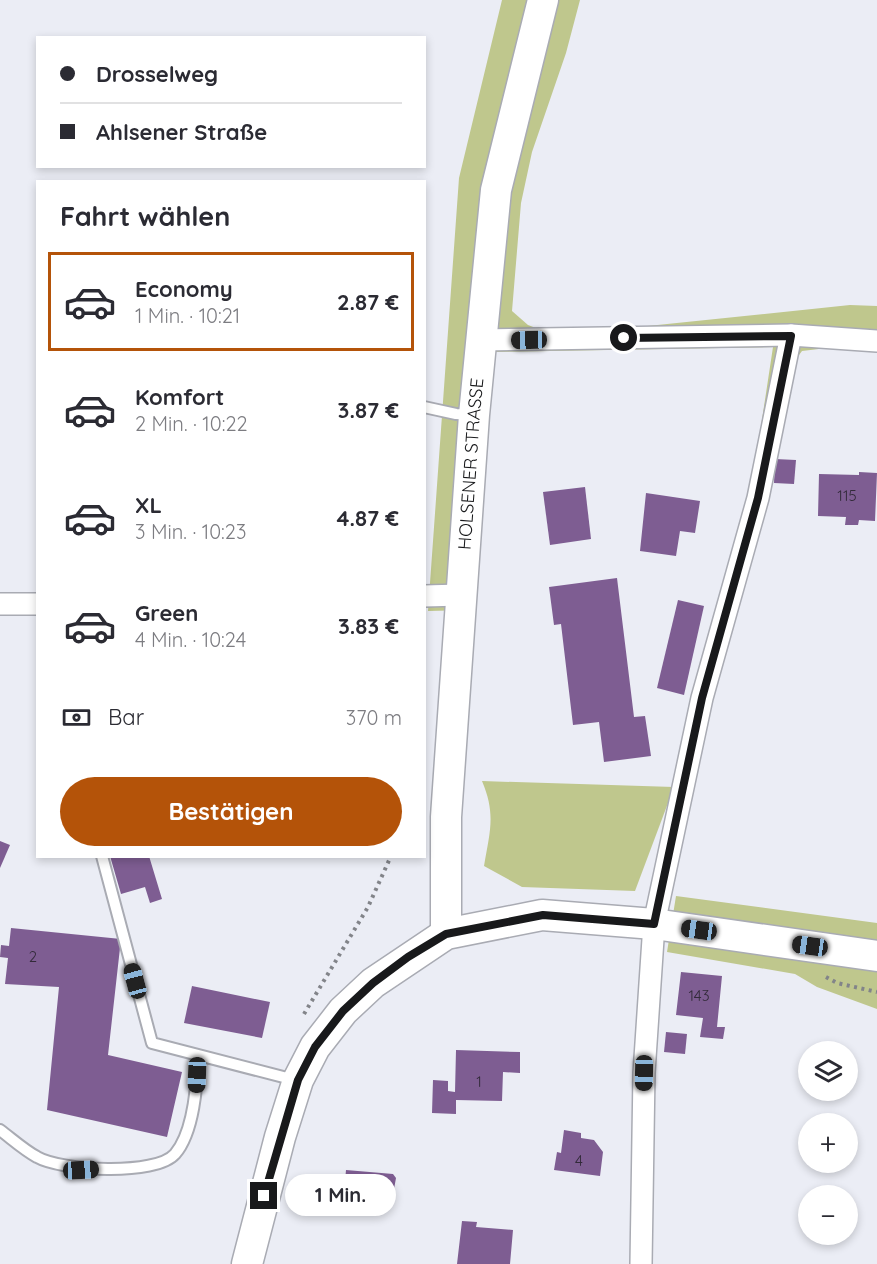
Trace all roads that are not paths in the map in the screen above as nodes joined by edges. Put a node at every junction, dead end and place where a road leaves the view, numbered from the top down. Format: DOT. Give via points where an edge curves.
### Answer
graph roads {
  1 [pos="543,0"];
  2 [pos="791,336"];
  3 [pos="481,340"];
  4 [pos="877,341"];
  5 [pos="426,406"];
  6 [pos="474,415"];
  7 [pos="461,595"];
  8 [pos="426,596"];
  9 [pos="0,604"];
  10 [pos="36,604"];
  11 [pos="103,858"];
  12 [pos="654,924"];
  13 [pos="446,934"];
  14 [pos="877,956"];
  15 [pos="198,1057"];
  16 [pos="298,1080"];
  17 [pos="0,1130"];
  18 [pos="247,1264"];
  19 [pos="641,1264"];
  1 -- 3 [label="street, HOLSENER STRASSE" via="496,190"];
  2 -- 3 [label="street"];
  2 -- 4 [label="street"];
  2 -- 12 [label="street" via="758,498 702,698"];
  3 -- 6 [label="street, HOLSENER STRASSE"];
  5 -- 6 [label="lane"];
  6 -- 7 [label="street, HOLSENER STRASSE"];
  7 -- 8 [label="street"];
  7 -- 13 [label="street, HOLSENER STRASSE" via="446,817"];
  9 -- 10 [label="street"];
  11 -- 15 [label="lane" via="152,1043"];
  12 -- 13 [label="street" via="543,915"];
  12 -- 14 [label="street"];
  12 -- 19 [label="street" via="644,1073"];
  13 -- 16 [label="street" via="391,970 343,1011 315,1047"];
  15 -- 16 [label="lane"];
  15 -- 17 [label="lane" via="197,1092 185,1134 174,1155 154,1165 81,1170 60,1167 37,1157"];
  16 -- 18 [label="street"];
}
